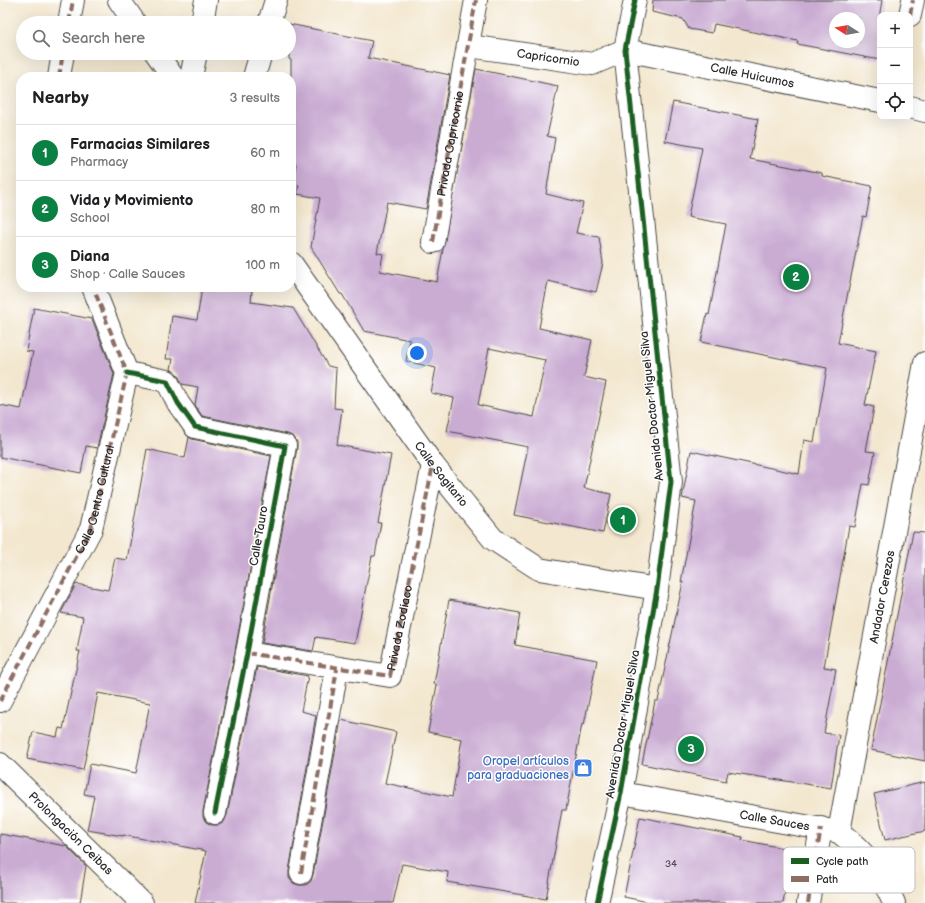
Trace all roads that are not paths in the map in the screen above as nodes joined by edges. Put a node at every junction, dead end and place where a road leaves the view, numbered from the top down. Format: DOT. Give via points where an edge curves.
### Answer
graph roads {
  1 [pos="73,0"];
  2 [pos="119,0"];
  3 [pos="206,0"];
  4 [pos="276,0"];
  5 [pos="476,0"];
  6 [pos="635,0"];
  7 [pos="913,0"];
  8 [pos="911,12"];
  9 [pos="70,16"];
  10 [pos="130,16"];
  11 [pos="203,16"];
  12 [pos="271,16"];
  13 [pos="469,46"];
  14 [pos="625,50"];
  15 [pos="62,60"];
  16 [pos="161,60"];
  17 [pos="195,60"];
  18 [pos="259,60"];
  19 [pos="60,72"];
  20 [pos="169,72"];
  21 [pos="192,72"];
  22 [pos="255,72"];
  23 [pos="877,100"];
  24 [pos="913,109"];
  25 [pos="925,111"];
  26 [pos="433,242"];
  27 [pos="296,270"];
  28 [pos="94,292"];
  29 [pos="925,363"];
  30 [pos="127,373"];
  31 [pos="433,465"];
  32 [pos="657,589"];
  33 [pos="247,653"];
  34 [pos="337,669"];
  35 [pos="0,701"];
  36 [pos="0,764"];
  37 [pos="621,793"];
  38 [pos="215,813"];
  39 [pos="830,830"];
  40 [pos="825,847"];
  41 [pos="858,847"];
  42 [pos="301,873"];
  43 [pos="811,893"];
  44 [pos="889,893"];
  45 [pos="142,903"];
  46 [pos="597,903"];
  47 [pos="808,903"];
  48 [pos="894,903"];
  1 -- 9 [label="street"];
  2 -- 10 [label="street"];
  3 -- 11 [label="street"];
  4 -- 12 [label="street"];
  5 -- 13 [label="street, Privada Capricornio"];
  6 -- 14 [label="street, Avenida Doctor Miguel Silva"];
  7 -- 8 [label="street"];
  13 -- 14 [label="street, Capricornio" via="592,64"];
  13 -- 26 [label="street, Privada Capricornio"];
  14 -- 23 [label="street, Calle Huicumos"];
  14 -- 32 [label="street, Avenida Doctor Miguel Silva" via="671,482"];
  15 -- 19 [label="street"];
  16 -- 20 [label="street"];
  17 -- 21 [label="street"];
  18 -- 22 [label="street"];
  24 -- 25 [label="street"];
  27 -- 31 [label="street, Calle Sagitario"];
  28 -- 30 [label="street"];
  29 -- 39 [label="street, Andador Cerezos"];
  30 -- 33 [label="street, Calle Tauro" via="167,381 178,403 195,427 285,446"];
  30 -- 35 [label="street, Calle Centro Cultural" via="91,530"];
  31 -- 32 [label="street, Calle Sagitario" via="493,539 539,569"];
  31 -- 34 [label="street, Privada Zodiaco" via="390,676"];
  32 -- 37 [label="street, Avenida Doctor Miguel Silva"];
  33 -- 34 [label="street"];
  33 -- 38 [label="street, Calle Tauro"];
  34 -- 42 [label="street"];
  36 -- 45 [label="street, Prolongación Ceibas"];
  37 -- 39 [label="street, Calle Sauces"];
  37 -- 46 [label="street, Avenida Doctor Miguel Silva"];
  39 -- 40 [label="street, Andador Cerezos"];
  39 -- 41 [label="street, Calle Sauces"];
  43 -- 47 [label="street, Andador Cerezos"];
  44 -- 48 [label="street, Calle Sauces"];
}
